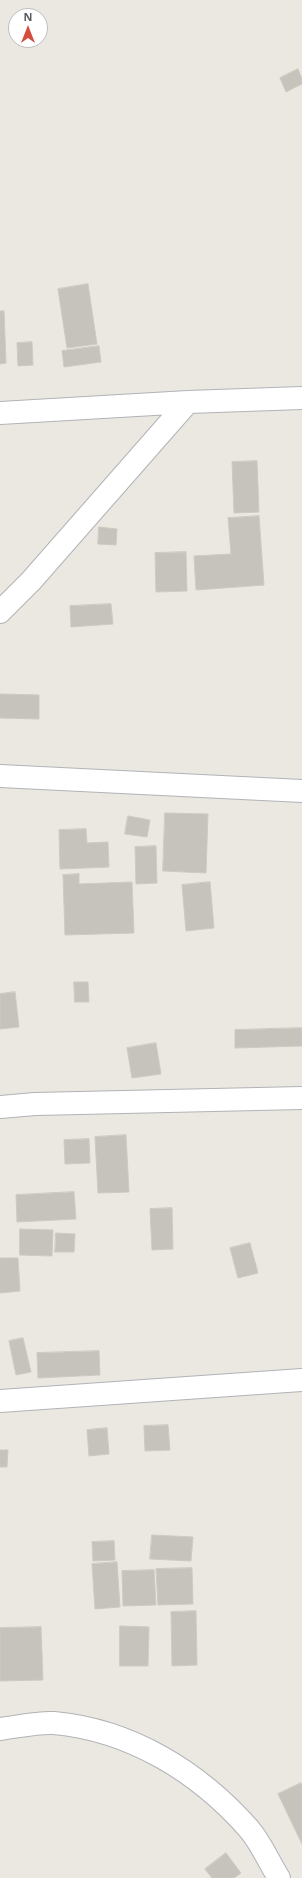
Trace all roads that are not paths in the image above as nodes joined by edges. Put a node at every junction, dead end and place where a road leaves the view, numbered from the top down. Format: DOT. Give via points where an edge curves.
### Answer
graph roads {
  1 [pos="302,398"];
  2 [pos="188,402"];
  3 [pos="0,413"];
  4 [pos="0,612"];
  5 [pos="0,776"];
  6 [pos="302,791"];
  7 [pos="302,1098"];
  8 [pos="0,1107"];
  9 [pos="302,1380"];
  10 [pos="0,1401"];
  11 [pos="0,1729"];
  12 [pos="279,1878"];
  1 -- 2 [label="street"];
  2 -- 3 [label="street"];
  2 -- 4 [label="street" via="31,581"];
  5 -- 6 [label="street"];
  7 -- 8 [label="street"];
  9 -- 10 [label="street"];
  11 -- 12 [label="street" via="60,1724 102,1732 161,1755 212,1791 250,1830"];
}
